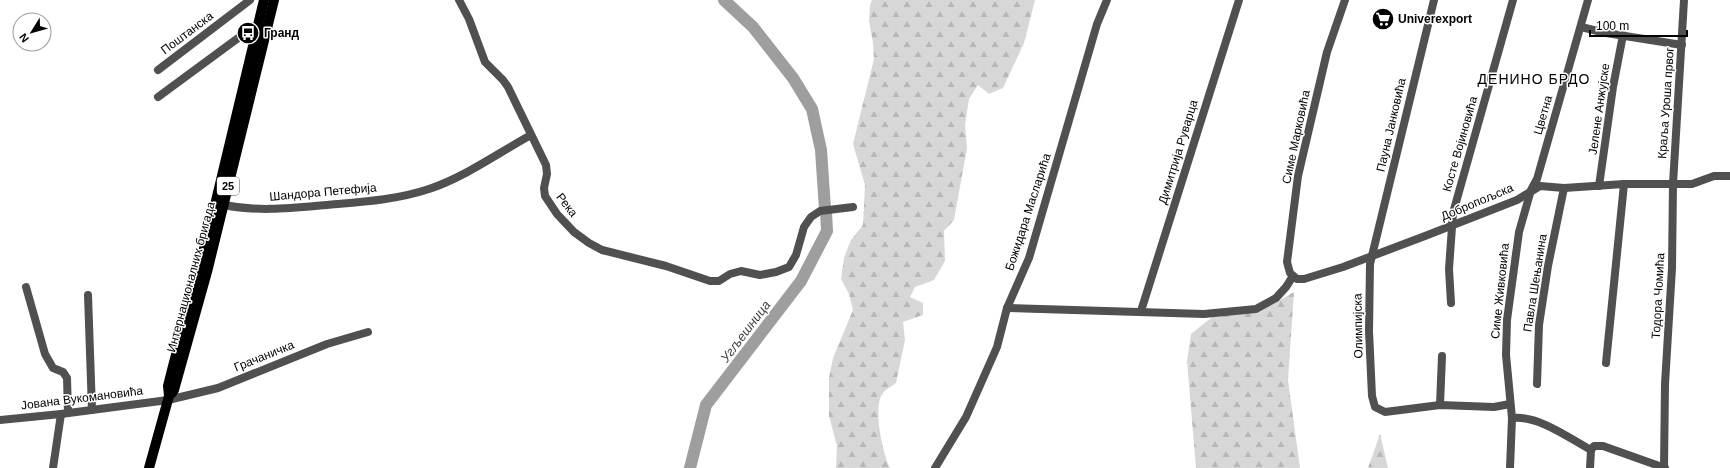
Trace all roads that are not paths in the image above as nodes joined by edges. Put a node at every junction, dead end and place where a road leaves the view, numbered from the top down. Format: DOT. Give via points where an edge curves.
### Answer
graph roads {
  1 [pos="250,0"];
  2 [pos="264,0"];
  3 [pos="274,0"];
  4 [pos="459,0"];
  5 [pos="1107,0"];
  6 [pos="1239,0"];
  7 [pos="1345,0"];
  8 [pos="1434,0"];
  9 [pos="1513,0"];
  10 [pos="1588,0"];
  11 [pos="1684,0"];
  12 [pos="257,27"];
  13 [pos="1581,27"];
  14 [pos="1623,35"];
  15 [pos="1682,45"];
  16 [pos="158,70"];
  17 [pos="158,97"];
  18 [pos="531,135"];
  19 [pos="1730,176"];
  20 [pos="1624,184"];
  21 [pos="1672,184"];
  22 [pos="1599,186"];
  23 [pos="1564,188"];
  24 [pos="1531,190"];
  25 [pos="224,205"];
  26 [pos="853,207"];
  27 [pos="1451,226"];
  28 [pos="1373,255"];
  29 [pos="1295,277"];
  30 [pos="26,287"];
  31 [pos="88,295"];
  32 [pos="1451,303"];
  33 [pos="1007,308"];
  34 [pos="1141,311"];
  35 [pos="368,332"];
  36 [pos="1442,356"];
  37 [pos="1606,363"];
  38 [pos="1537,384"];
  39 [pos="168,398"];
  40 [pos="1510,404"];
  41 [pos="1440,405"];
  42 [pos="92,410"];
  43 [pos="65,414"];
  44 [pos="1512,418"];
  45 [pos="0,420"];
  46 [pos="1591,450"];
  47 [pos="53,468"];
  48 [pos="149,468"];
  49 [pos="936,468"];
  50 [pos="1510,468"];
  51 [pos="1590,468"];
  52 [pos="1664,468"];
  1 -- 16 [label="street, Поштанска"];
  2 -- 12 [label="main road, Интернационалних бригада / 25"];
  3 -- 25 [label="main road, Интернационалних бригада / 25"];
  4 -- 18 [label="street, Река" via="485,62 508,87"];
  5 -- 33 [label="street, Божидара Масларића" via="1029,258"];
  6 -- 34 [label="street, Димитрија Руварца"];
  7 -- 29 [label="street, Симе Марковића" via="1327,52 1298,176 1287,262 1290,273"];
  8 -- 28 [label="street, Пауна Јанковића"];
  9 -- 27 [label="street, Косте Војиновића" via="1452,213"];
  10 -- 13 [label="street, Цветна"];
  11 -- 15 [label="street, Краља Уроша првог"];
  12 -- 17 [label="street" via="249,30"];
  12 -- 39 [label="main road, Интернационалних бригада / 25" via="223,173 170,376"];
  13 -- 14 [label="street"];
  13 -- 24 [label="street, Цветна" via="1537,179"];
  14 -- 15 [label="street"];
  14 -- 22 [label="street, Јелене Анжујске"];
  15 -- 21 [label="street, Краља Уроша првог"];
  18 -- 25 [label="street, Шандора Петефија" via="449,180 415,192 370,202 260,210"];
  18 -- 26 [label="street, Река" via="546,165 545,196 574,232 602,250 666,266 710,281 719,281 741,271 760,274 789,267 796,255 804,227 811,217 820,211"];
  19 -- 21 [label="street" via="1714,176 1692,184"];
  20 -- 21 [label="street, Добропољска"];
  20 -- 22 [label="street, Добропољска"];
  20 -- 37 [label="street"];
  21 -- 52 [label="street, Тодора Чомића" via="1672,268"];
  22 -- 23 [label="street, Добропољска"];
  23 -- 24 [label="street, Добропољска" via="1540,186"];
  23 -- 38 [label="street, Павла Шењанина" via="1539,325"];
  24 -- 27 [label="street, Добропољска" via="1516,200"];
  24 -- 40 [label="street, Симе Живковића" via="1519,232 1507,320 1506,355"];
  25 -- 39 [label="main road, Интернационалних бригада / 25" via="174,390"];
  27 -- 28 [label="street, Добропољска"];
  27 -- 32 [label="street, Косте Војиновића"];
  28 -- 29 [label="street, Добропољска" via="1304,279"];
  28 -- 41 [label="street, Олимпијска" via="1370,264 1369,331 1372,396 1375,407 1385,412"];
  29 -- 34 [label="street" via="1276,298 1256,309 1204,314"];
  30 -- 43 [label="street" via="45,354 53,368 63,372 67,378"];
  31 -- 42 [label="street"];
  33 -- 34 [label="street"];
  33 -- 49 [label="street, Божидара Масларића" via="997,347 985,375 966,417"];
  35 -- 39 [label="street, Грачаничка" via="327,344 218,388"];
  36 -- 41 [label="street"];
  39 -- 42 [label="street, Јована Вукомановића"];
  39 -- 48 [label="main road, Интернационалних бригада / 25"];
  40 -- 41 [label="street" via="1494,407"];
  40 -- 44 [label="street, Симе Живковића"];
  42 -- 43 [label="street, Јована Вукомановића"];
  43 -- 45 [label="street, Јована Вукомановића"];
  43 -- 47 [label="street"];
  44 -- 46 [label="street" via="1539,421"];
  44 -- 50 [label="street, Симе Живковића"];
  46 -- 51 [label="street"];
  46 -- 52 [label="street" via="1594,446 1602,446"];
}
